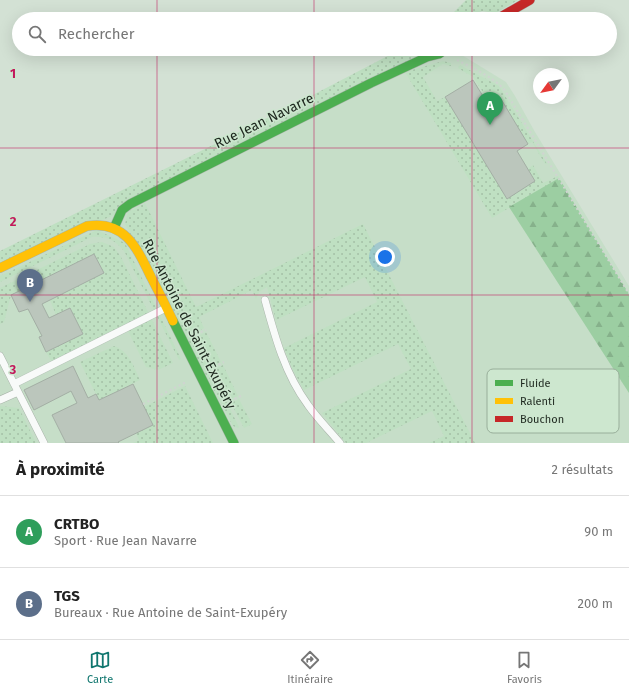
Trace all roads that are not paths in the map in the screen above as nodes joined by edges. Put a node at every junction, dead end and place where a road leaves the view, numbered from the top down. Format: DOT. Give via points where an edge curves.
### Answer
graph roads {
  1 [pos="530,0"];
  2 [pos="509,12"];
  3 [pos="430,56"];
  4 [pos="114,228"];
  5 [pos="0,268"];
  6 [pos="266,300"];
  7 [pos="166,307"];
  8 [pos="0,356"];
  9 [pos="14,384"];
  10 [pos="18,392"];
  11 [pos="0,400"];
  12 [pos="44,443"];
  13 [pos="234,443"];
  14 [pos="340,443"];
  1 -- 2 [label="street"];
  3 -- 4 [label="street, Rue Jean Navarre" via="130,204 122,210"];
  4 -- 5 [label="street, Rue Antoine de Saint-Exupéry" via="99,224 87,226"];
  4 -- 7 [label="street, Rue Antoine de Saint-Exupéry" via="126,235 134,244"];
  6 -- 14 [label="lane" via="288,372 308,405"];
  7 -- 9 [label="lane"];
  7 -- 13 [label="street, Rue Antoine de Saint-Exupéry"];
  8 -- 9 [label="lane"];
  9 -- 10 [label="lane"];
  10 -- 11 [label="lane"];
  10 -- 12 [label="lane"];
}
